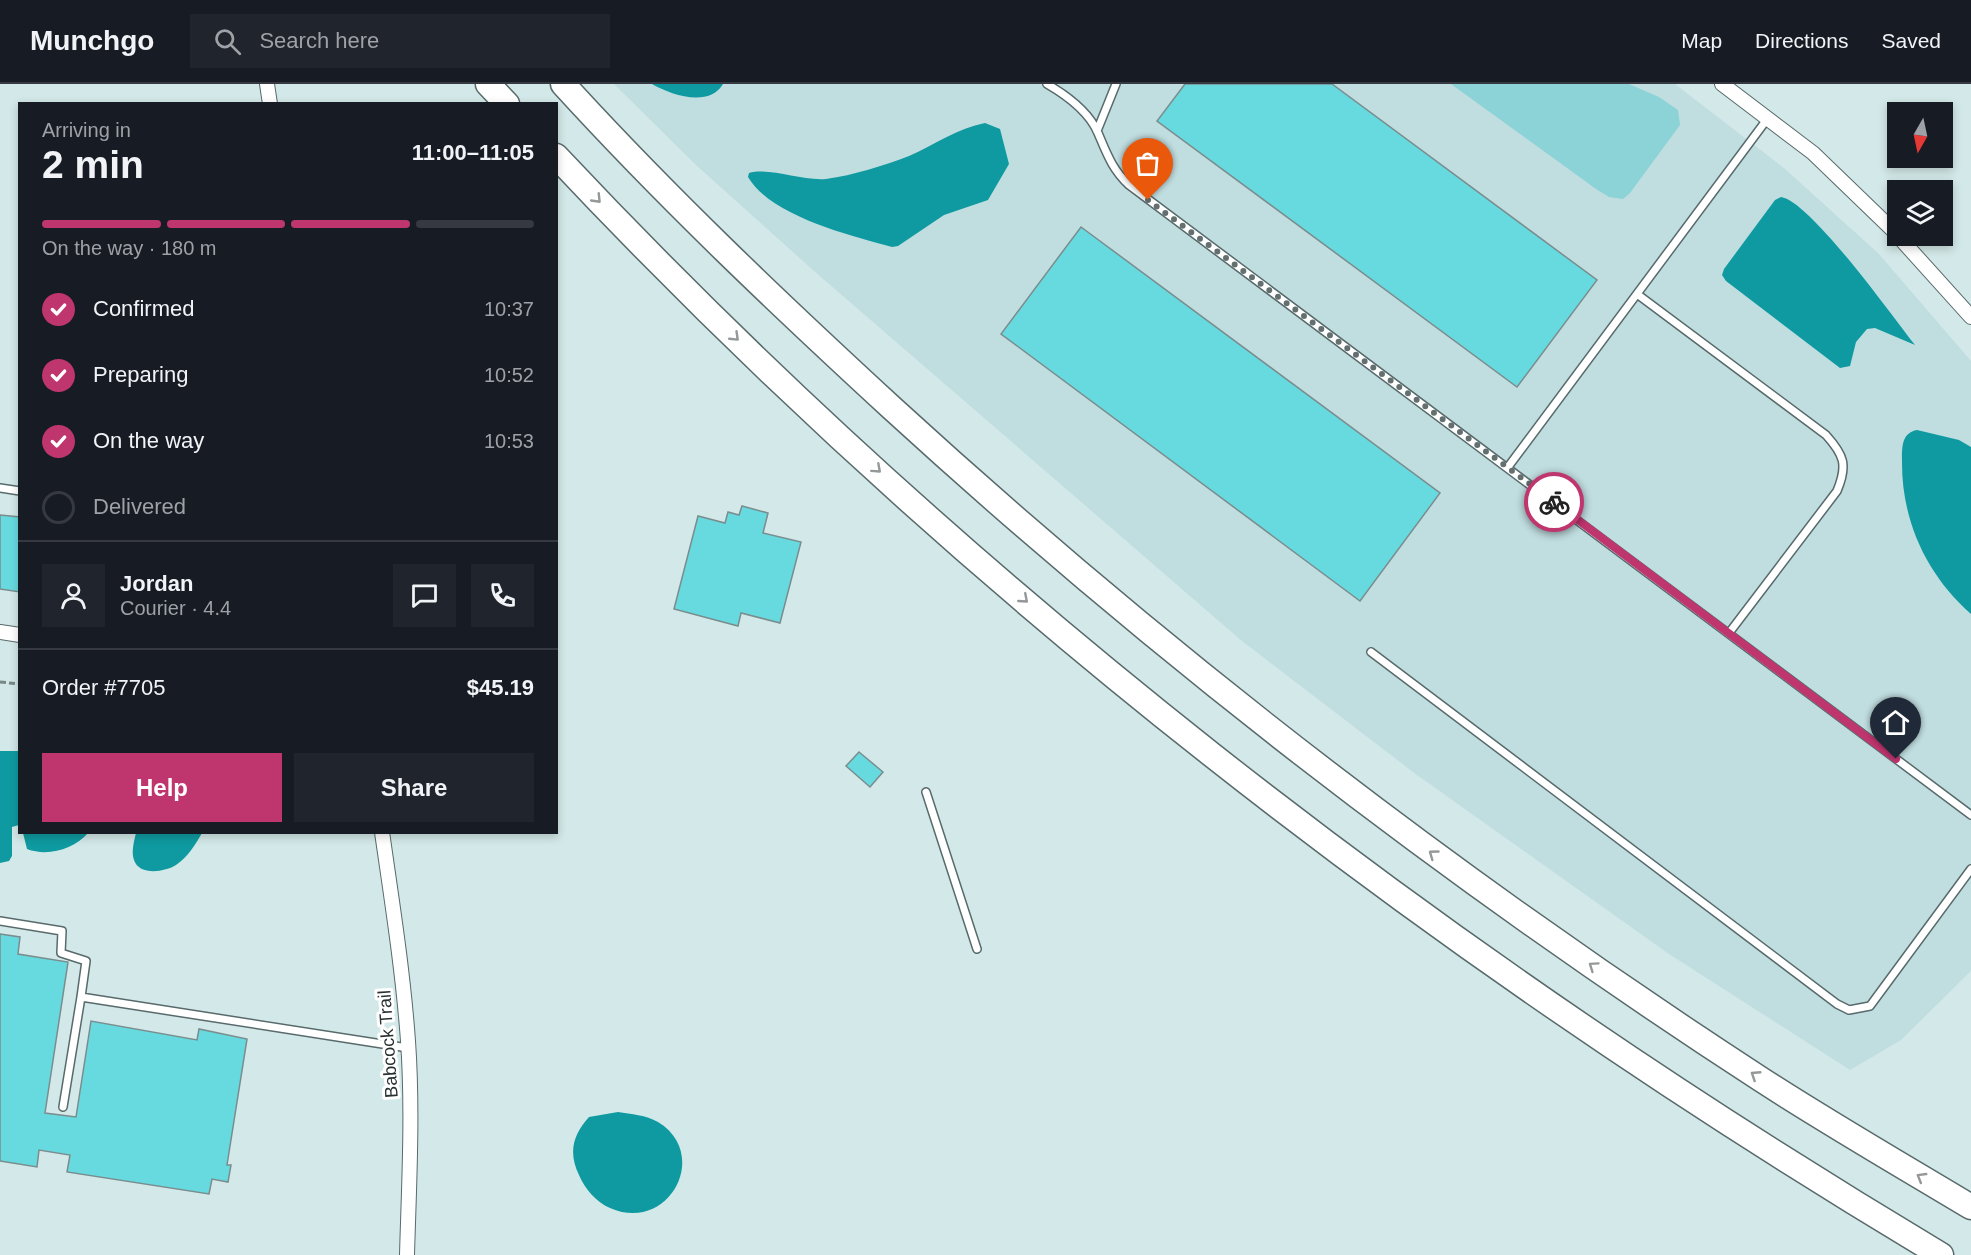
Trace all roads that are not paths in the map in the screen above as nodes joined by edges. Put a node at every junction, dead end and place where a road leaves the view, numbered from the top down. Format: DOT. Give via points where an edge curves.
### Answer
graph roads {
  1 [pos="267,84"];
  2 [pos="563,84"];
  3 [pos="1047,84"];
  4 [pos="1116,84"];
  5 [pos="1722,84"];
  6 [pos="270,102"];
  7 [pos="1768,118"];
  8 [pos="1097,131"];
  9 [pos="558,158"];
  10 [pos="1887,224"];
  11 [pos="1908,246"];
  12 [pos="1636,294"];
  13 [pos="1971,317"];
  14 [pos="1508,467"];
  15 [pos="0,488"];
  16 [pos="18,491"];
  17 [pos="0,632"];
  18 [pos="1730,633"];
  19 [pos="18,635"];
  20 [pos="1371,652"];
  21 [pos="926,792"];
  22 [pos="1971,815"];
  23 [pos="382,834"];
  24 [pos="1971,869"];
  25 [pos="0,921"];
  26 [pos="977,949"];
  27 [pos="81,997"];
  28 [pos="408,1048"];
  29 [pos="63,1107"];
  30 [pos="1971,1207"];
  31 [pos="407,1255"];
  32 [pos="1941,1255"];
  1 -- 6 [label="street"];
  30 -- 2 [label="highway, one-way" via="1766,1082 1640,999 1412,838 1240,706 1037,538 880,397 726,250"];
  3 -- 8 [label="lane" via="1065,95"];
  4 -- 8 [label="lane"];
  5 -- 7 [label="street"];
  7 -- 10 [label="street" via="1813,153"];
  7 -- 12 [label="lane"];
  8 -- 14 [label="lane" via="1111,165 1129,185"];
  9 -- 32 [label="highway, one-way" via="681,285 810,408 1059,629 1245,780 1400,898 1612,1048"];
  11 -- 13 [label="street"];
  12 -- 14 [label="lane"];
  12 -- 18 [label="lane" via="1826,435 1840,451 1844,464 1837,491"];
  14 -- 18 [label="lane"];
  15 -- 16 [label="lane"];
  17 -- 19 [label="street"];
  18 -- 22 [label="lane"];
  20 -- 24 [label="lane" via="1849,1010 1870,1006"];
  21 -- 26 [label="lane"];
  23 -- 28 [label="street, Babcock Trail"];
  25 -- 27 [label="lane" via="62,932 61,953 86,961"];
  27 -- 28 [label="lane"];
  27 -- 29 [label="lane"];
  28 -- 31 [label="street, Babcock Trail"];
}
